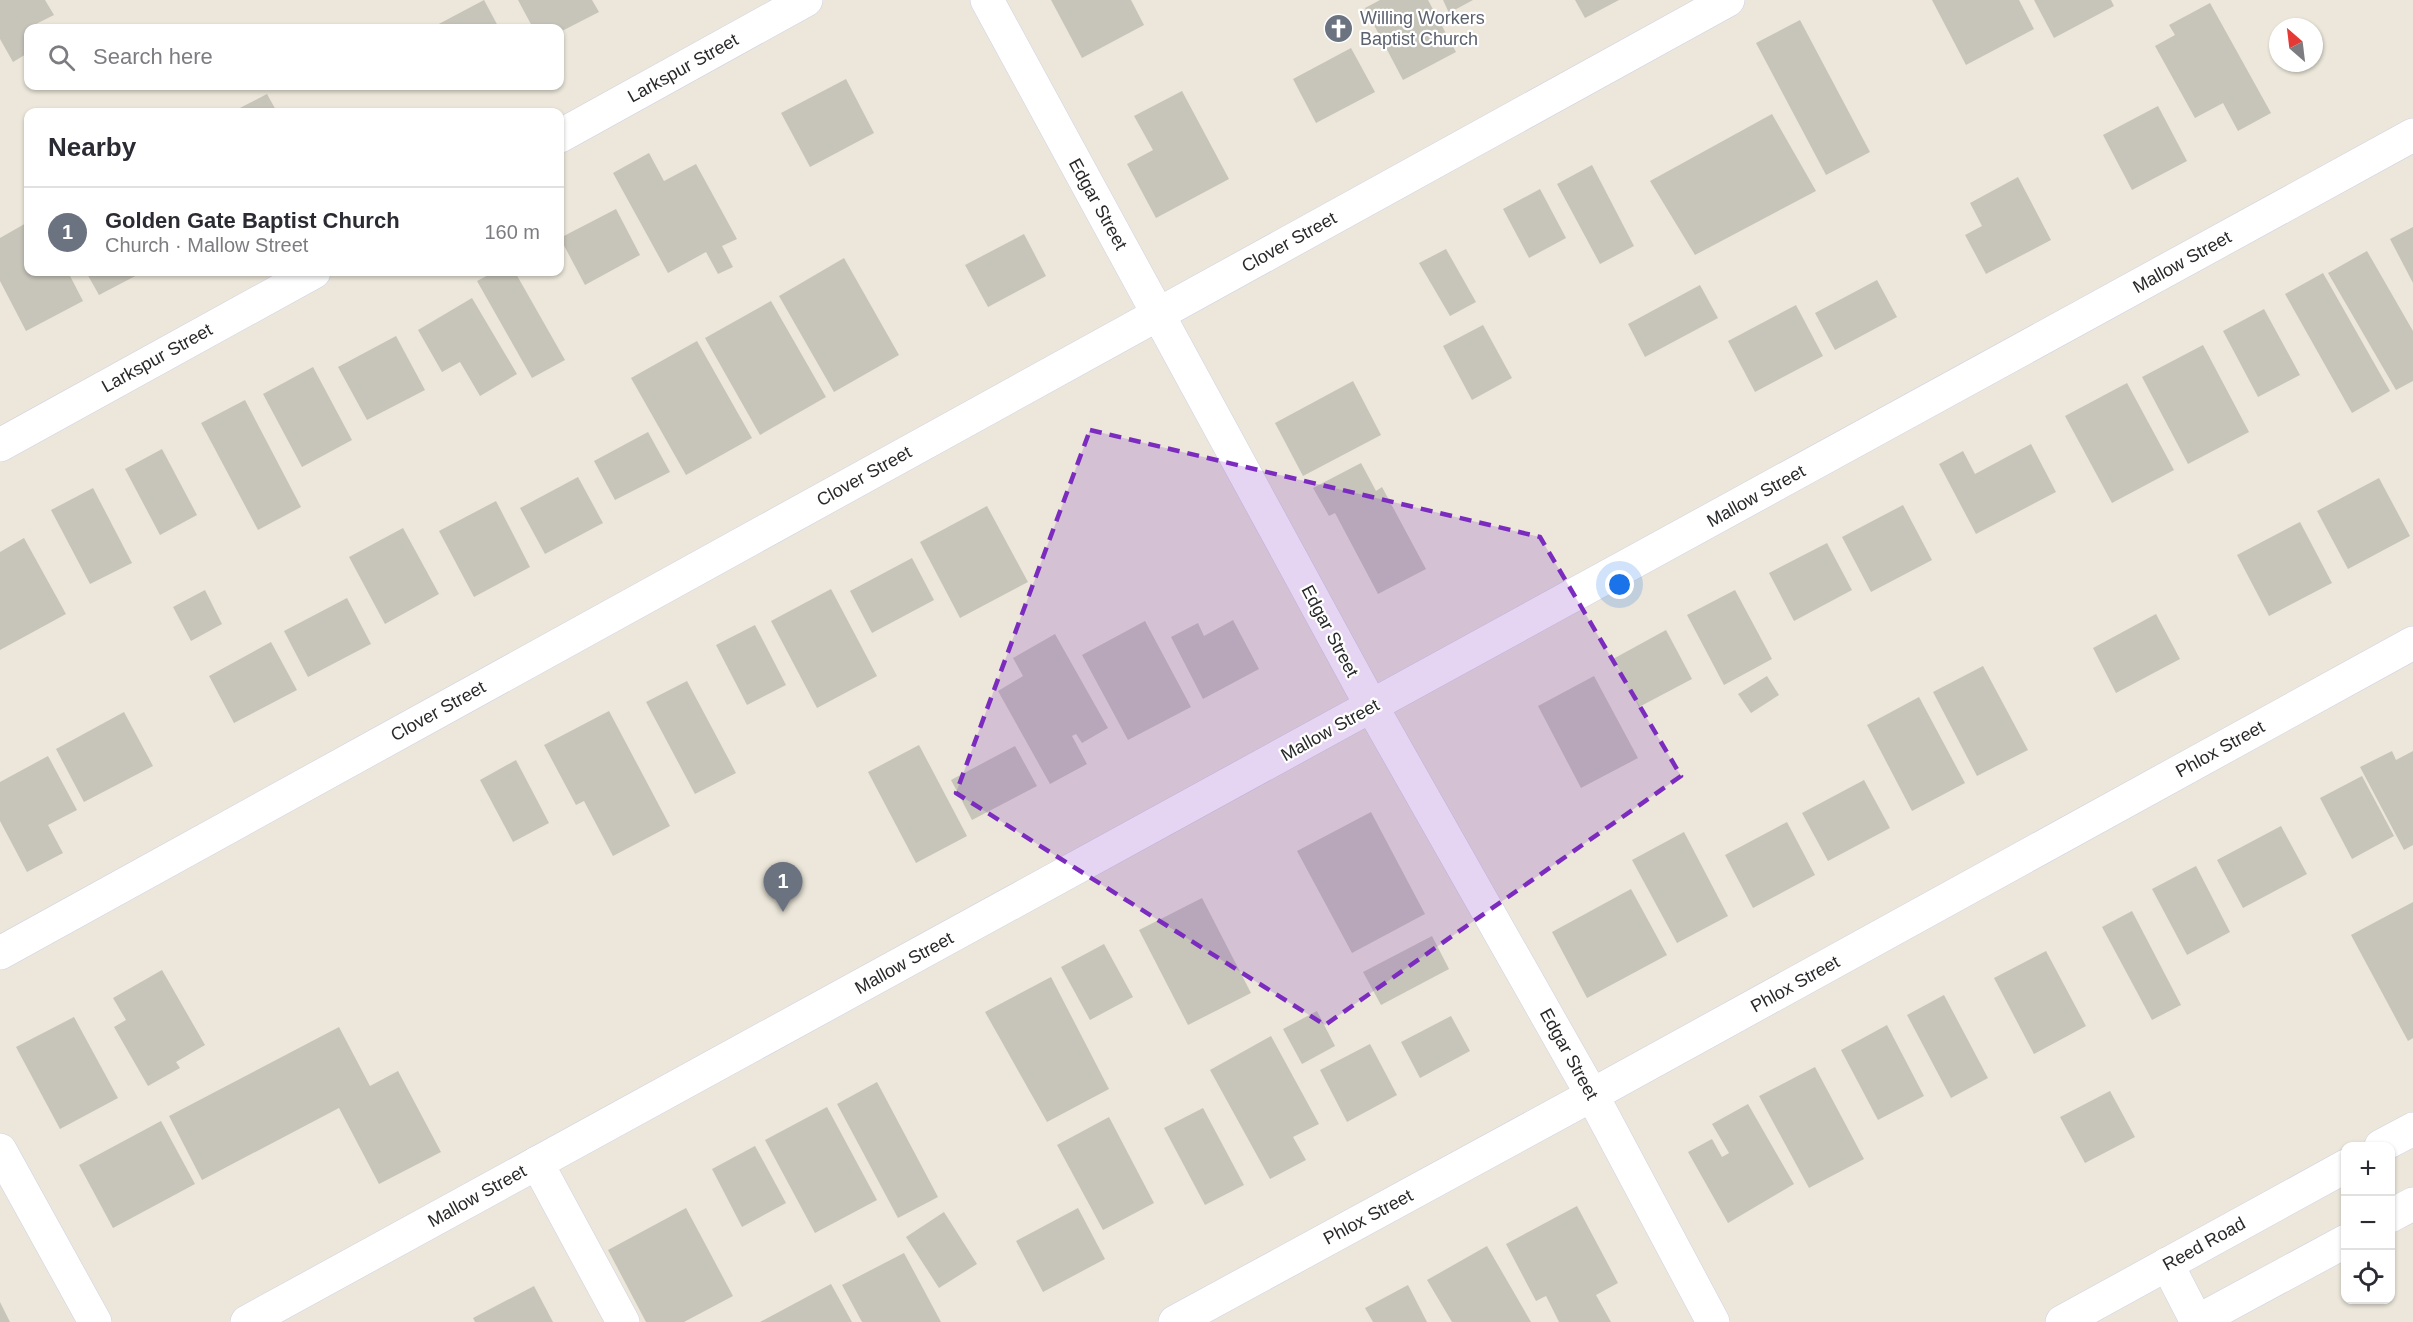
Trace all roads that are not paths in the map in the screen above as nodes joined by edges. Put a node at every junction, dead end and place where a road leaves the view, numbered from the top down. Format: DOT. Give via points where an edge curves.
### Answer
graph roads {
  1 [pos="806,0"];
  2 [pos="987,0"];
  3 [pos="1728,0"];
  4 [pos="564,134"];
  5 [pos="2413,135"];
  6 [pos="307,276"];
  7 [pos="1158,314"];
  8 [pos="0,444"];
  9 [pos="2413,643"];
  10 [pos="1372,707"];
  11 [pos="0,953"];
  12 [pos="1592,1095"];
  13 [pos="2413,1129"];
  14 [pos="2389,1142"];
  15 [pos="0,1150"];
  16 [pos="537,1163"];
  17 [pos="2341,1169"];
  18 [pos="2413,1204"];
  19 [pos="2395,1214"];
  20 [pos="2341,1244"];
  21 [pos="2167,1264"];
  22 [pos="95,1322"];
  23 [pos="247,1322"];
  24 [pos="623,1322"];
  25 [pos="1174,1322"];
  26 [pos="1713,1322"];
  27 [pos="2062,1322"];
  28 [pos="2197,1322"];
  1 -- 4 [label="street, Larkspur Street"];
  2 -- 7 [label="street, Edgar Street"];
  3 -- 7 [label="street, Clover Street"];
  5 -- 10 [label="street, Mallow Street"];
  6 -- 8 [label="street, Larkspur Street"];
  7 -- 10 [label="street, Edgar Street"];
  7 -- 11 [label="street, Clover Street"];
  9 -- 12 [label="street, Phlox Street"];
  10 -- 12 [label="street, Edgar Street"];
  10 -- 16 [label="street, Mallow Street"];
  12 -- 25 [label="street, Phlox Street"];
  12 -- 26 [label="street, Edgar Street"];
  13 -- 14 [label="street"];
  15 -- 22 [label="street"];
  16 -- 23 [label="street, Mallow Street"];
  16 -- 24 [label="street"];
  17 -- 21 [label="street, Reed Road"];
  18 -- 19 [label="street"];
  20 -- 28 [label="street"];
  21 -- 27 [label="street, Reed Road"];
  21 -- 28 [label="street"];
}
